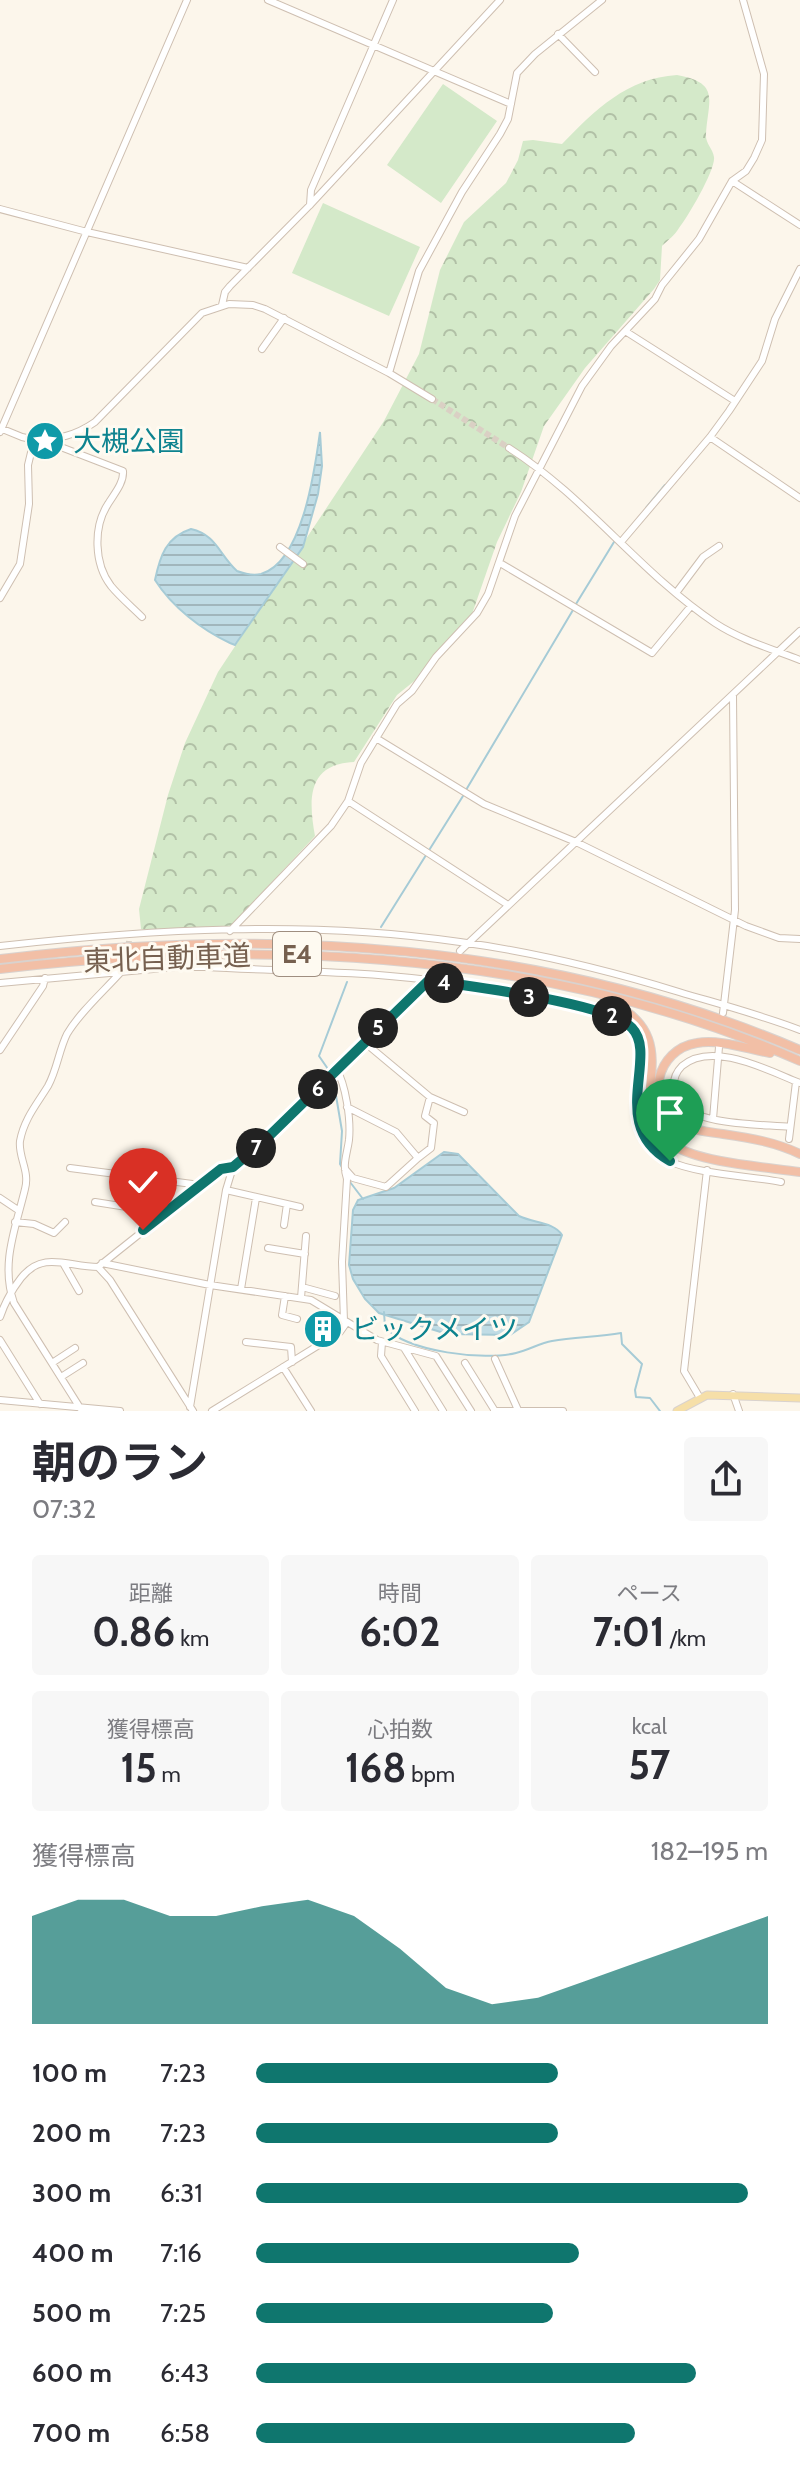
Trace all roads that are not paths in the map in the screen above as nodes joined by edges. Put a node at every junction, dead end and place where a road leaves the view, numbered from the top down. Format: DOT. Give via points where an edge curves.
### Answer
graph roads {
  1 [pos="187,0"];
  2 [pos="268,0"];
  3 [pos="393,0"];
  4 [pos="500,0"];
  5 [pos="602,0"];
  6 [pos="743,0"];
  7 [pos="558,34"];
  8 [pos="374,44"];
  9 [pos="436,70"];
  10 [pos="595,72"];
  11 [pos="511,104"];
  12 [pos="732,181"];
  13 [pos="310,205"];
  14 [pos="0,209"];
  15 [pos="800,225"];
  16 [pos="87,232"];
  17 [pos="248,268"];
  18 [pos="800,269"];
  19 [pos="222,305"];
  20 [pos="284,318"];
  21 [pos="625,331"];
  22 [pos="262,349"];
  23 [pos="389,373"];
  24 [pos="432,399"];
  25 [pos="735,401"];
  26 [pos="1,430"];
  27 [pos="710,437"];
  28 [pos="34,440"];
  29 [pos="509,448"];
  30 [pos="540,469"];
  31 [pos="800,498"];
  32 [pos="621,542"];
  33 [pos="719,546"];
  34 [pos="280,547"];
  35 [pos="500,563"];
  36 [pos="303,564"];
  37 [pos="676,593"];
  38 [pos="0,598"];
  39 [pos="691,606"];
  40 [pos="142,617"];
  41 [pos="800,631"];
  42 [pos="778,651"];
  43 [pos="800,660"];
  44 [pos="733,696"];
  45 [pos="376,738"];
  46 [pos="348,801"];
  47 [pos="576,842"];
  48 [pos="508,905"];
  49 [pos="734,920"];
  50 [pos="230,931"];
  51 [pos="800,939"];
  52 [pos="469,943"];
  53 [pos="0,946"];
  54 [pos="460,951"];
  55 [pos="0,959"];
  56 [pos="0,969"];
  57 [pos="124,970"];
  58 [pos="436,974"];
  59 [pos="45,978"];
  60 [pos="429,980"];
  61 [pos="0,983"];
  62 [pos="592,993"];
  63 [pos="724,1009"];
  64 [pos="800,1030"];
  65 [pos="364,1042"];
  66 [pos="719,1047"];
  67 [pos="0,1050"];
  68 [pos="800,1050"];
  69 [pos="718,1056"];
  70 [pos="790,1056"];
  71 [pos="800,1061"];
  72 [pos="336,1068"];
  73 [pos="661,1082"];
  74 [pos="673,1083"];
  75 [pos="798,1083"];
  76 [pos="430,1097"];
  77 [pos="347,1107"];
  78 [pos="464,1112"];
  79 [pos="713,1119"];
  80 [pos="790,1127"];
  81 [pos="789,1139"];
  82 [pos="800,1154"];
  83 [pos="418,1158"];
  84 [pos="343,1166"];
  85 [pos="233,1167"];
  86 [pos="70,1168"];
  87 [pos="707,1170"];
  88 [pos="800,1172"];
  89 [pos="781,1182"];
  90 [pos="200,1185"];
  91 [pos="226,1190"];
  92 [pos="0,1198"];
  93 [pos="256,1198"];
  94 [pos="95,1202"];
  95 [pos="287,1204"];
  96 [pos="300,1207"];
  97 [pos="18,1210"];
  98 [pos="165,1213"];
  99 [pos="15,1222"];
  100 [pos="65,1222"];
  101 [pos="284,1225"];
  102 [pos="306,1236"];
  103 [pos="268,1248"];
  104 [pos="305,1254"];
  105 [pos="63,1263"];
  106 [pos="100,1265"];
  107 [pos="210,1285"];
  108 [pos="302,1287"];
  109 [pos="241,1289"];
  110 [pos="79,1291"];
  111 [pos="10,1292"];
  112 [pos="285,1296"];
  113 [pos="335,1296"];
  114 [pos="301,1298"];
  115 [pos="0,1317"];
  116 [pos="297,1319"];
  117 [pos="345,1321"];
  118 [pos="0,1340"];
  119 [pos="246,1342"];
  120 [pos="382,1342"];
  121 [pos="75,1348"];
  122 [pos="404,1348"];
  123 [pos="495,1359"];
  124 [pos="292,1362"];
  125 [pos="52,1363"];
  126 [pos="83,1363"];
  127 [pos="465,1363"];
  128 [pos="283,1367"];
  129 [pos="61,1377"];
  130 [pos="733,1394"];
  131 [pos="700,1398"];
  132 [pos="800,1398"];
  133 [pos="0,1400"];
  134 [pos="11,1401"];
  135 [pos="40,1404"];
  136 [pos="192,1409"];
  137 [pos="81,1410"];
  138 [pos="308,1410"];
  139 [pos="518,1410"];
  140 [pos="9,1411"];
  141 [pos="120,1411"];
  142 [pos="212,1411"];
  143 [pos="415,1411"];
  144 [pos="443,1411"];
  145 [pos="471,1411"];
  146 [pos="495,1411"];
  147 [pos="563,1411"];
  148 [pos="677,1411"];
  149 [pos="739,1411"];
  1 -- 16 [label="street"];
  2 -- 8 [label="street"];
  3 -- 8 [label="street"];
  4 -- 9 [label="street"];
  5 -- 7 [label="street"];
  6 -- 12 [label="street" via="764,74 763,131 746,171"];
  7 -- 10 [label="street"];
  7 -- 11 [label="street" via="520,68"];
  8 -- 9 [label="street"];
  8 -- 13 [label="street" via="311,190"];
  9 -- 11 [label="street"];
  9 -- 13 [label="street"];
  11 -- 23 [label="street" via="491,152 462,192 419,271"];
  12 -- 15 [label="street"];
  12 -- 21 [label="street" via="694,247"];
  13 -- 17 [label="street"];
  14 -- 16 [label="street"];
  16 -- 17 [label="street"];
  16 -- 26 [label="street"];
  17 -- 19 [label="street" via="226,290"];
  18 -- 25 [label="street" via="775,319 762,361"];
  19 -- 20 [label="street" via="253,305"];
  19 -- 28 [label="street" via="202,313 95,422 62,438"];
  20 -- 22 [label="street"];
  20 -- 23 [label="street"];
  21 -- 25 [label="street"];
  21 -- 30 [label="street" via="582,386"];
  23 -- 24 [label="street"];
  25 -- 27 [label="street"];
  26 -- 28 [label="street"];
  27 -- 31 [label="street"];
  27 -- 32 [label="street"];
  28 -- 38 [label="street" via="20,564"];
  28 -- 40 [label="street" via="123,471 99,522 98,553 111,586"];
  29 -- 30 [label="street"];
  30 -- 32 [label="street"];
  30 -- 35 [label="street" via="515,516"];
  32 -- 37 [label="street"];
  33 -- 37 [label="street" via="703,557"];
  34 -- 36 [label="street"];
  35 -- 39 [label="street" via="652,653"];
  35 -- 45 [label="street" via="477,613 397,704"];
  37 -- 39 [label="street"];
  39 -- 42 [label="street" via="729,631"];
  41 -- 42 [label="street"];
  42 -- 43 [label="street"];
  42 -- 44 [label="street"];
  44 -- 47 [label="street"];
  44 -- 49 [label="street"];
  45 -- 46 [label="street"];
  45 -- 47 [label="street" via="467,795"];
  46 -- 48 [label="street"];
  46 -- 50 [label="street" via="331,826"];
  47 -- 48 [label="street"];
  47 -- 49 [label="street"];
  48 -- 52 [label="street"];
  49 -- 51 [label="street" via="779,938"];
  49 -- 63 [label="street"];
  50 -- 52 [label="street" via="304,929"];
  50 -- 53 [label="street"];
  52 -- 54 [label="street"];
  52 -- 63 [label="street" via="575,963"];
  55 -- 68 [label="highway, 東北自動車道 / E4" via="230,944 423,953 619,989"];
  56 -- 62 [label="highway, 東北自動車道 / E4" via="179,955 323,955 458,967"];
  57 -- 59 [label="street"];
  57 -- 60 [label="street" via="205,967"];
  57 -- 97 [label="street" via="70,1030 49,1084 30,1111 20,1140 27,1177"];
  58 -- 60 [label="street"];
  59 -- 61 [label="street"];
  59 -- 67 [label="street"];
  60 -- 65 [label="street"];
  60 -- 87 [label="street" via="551,1000 623,1020 638,1036 638,1113 649,1143 670,1161"];
  62 -- 70 [label="highway, 東北自動車道 / E4"];
  62 -- 88 [label="highway" via="626,1009 647,1030 650,1114 663,1138 699,1156"];
  63 -- 64 [label="street"];
  65 -- 72 [label="street"];
  65 -- 76 [label="street"];
  66 -- 69 [label="street"];
  69 -- 74 [label="street" via="687,1063"];
  69 -- 75 [label="street"];
  69 -- 79 [label="street"];
  70 -- 71 [label="highway, 東北自動車道 / E4"];
  70 -- 82 [label="highway" via="697,1043 678,1049 664,1063 658,1091 664,1108 684,1126 775,1143"];
  72 -- 77 [label="street"];
  72 -- 85 [label="street"];
  73 -- 74 [label="street"];
  74 -- 79 [label="street" via="680,1106"];
  75 -- 80 [label="street"];
  76 -- 78 [label="street"];
  76 -- 83 [label="street" via="425,1116 434,1123 431,1148"];
  77 -- 83 [label="street" via="396,1132"];
  77 -- 84 [label="street"];
  79 -- 80 [label="street"];
  80 -- 81 [label="street"];
  83 -- 84 [label="street" via="386,1187 353,1178"];
  84 -- 117 [label="street"];
  85 -- 90 [label="street"];
  85 -- 91 [label="street"];
  86 -- 90 [label="street"];
  87 -- 89 [label="street"];
  87 -- 131 [label="street" via="684,1371"];
  90 -- 98 [label="street"];
  91 -- 93 [label="street"];
  91 -- 107 [label="street"];
  92 -- 97 [label="street"];
  93 -- 95 [label="street"];
  93 -- 109 [label="street"];
  94 -- 98 [label="street"];
  95 -- 96 [label="street"];
  95 -- 101 [label="street"];
  97 -- 99 [label="street"];
  98 -- 106 [label="street"];
  99 -- 100 [label="street" via="54,1233"];
  99 -- 111 [label="street" via="8,1255"];
  102 -- 104 [label="street"];
  103 -- 104 [label="street"];
  104 -- 108 [label="street"];
  105 -- 106 [label="street"];
  105 -- 110 [label="street"];
  105 -- 111 [label="street" via="33,1265"];
  106 -- 107 [label="street"];
  106 -- 136 [label="street"];
  107 -- 109 [label="street"];
  107 -- 136 [label="street"];
  108 -- 113 [label="street"];
  108 -- 114 [label="street"];
  109 -- 112 [label="street"];
  111 -- 115 [label="street"];
  111 -- 125 [label="street"];
  112 -- 114 [label="street"];
  112 -- 116 [label="street" via="282,1315"];
  114 -- 117 [label="street"];
  117 -- 120 [label="street"];
  117 -- 124 [label="street" via="340,1332"];
  118 -- 135 [label="street"];
  119 -- 124 [label="street" via="291,1347"];
  120 -- 122 [label="street"];
  120 -- 143 [label="street" via="381,1356"];
  121 -- 125 [label="street"];
  122 -- 144 [label="street"];
  122 -- 145 [label="street" via="436,1356"];
  123 -- 139 [label="street"];
  124 -- 128 [label="street"];
  125 -- 129 [label="street"];
  126 -- 129 [label="street"];
  127 -- 146 [label="street"];
  128 -- 138 [label="street"];
  128 -- 142 [label="street"];
  129 -- 137 [label="street"];
  130 -- 131 [label="main road"];
  130 -- 132 [label="main road"];
  130 -- 149 [label="street"];
  131 -- 148 [label="main road"];
  133 -- 134 [label="street"];
  134 -- 135 [label="street"];
  134 -- 140 [label="street"];
  135 -- 137 [label="street"];
  137 -- 141 [label="street"];
  139 -- 146 [label="street"];
  139 -- 147 [label="street"];
}
